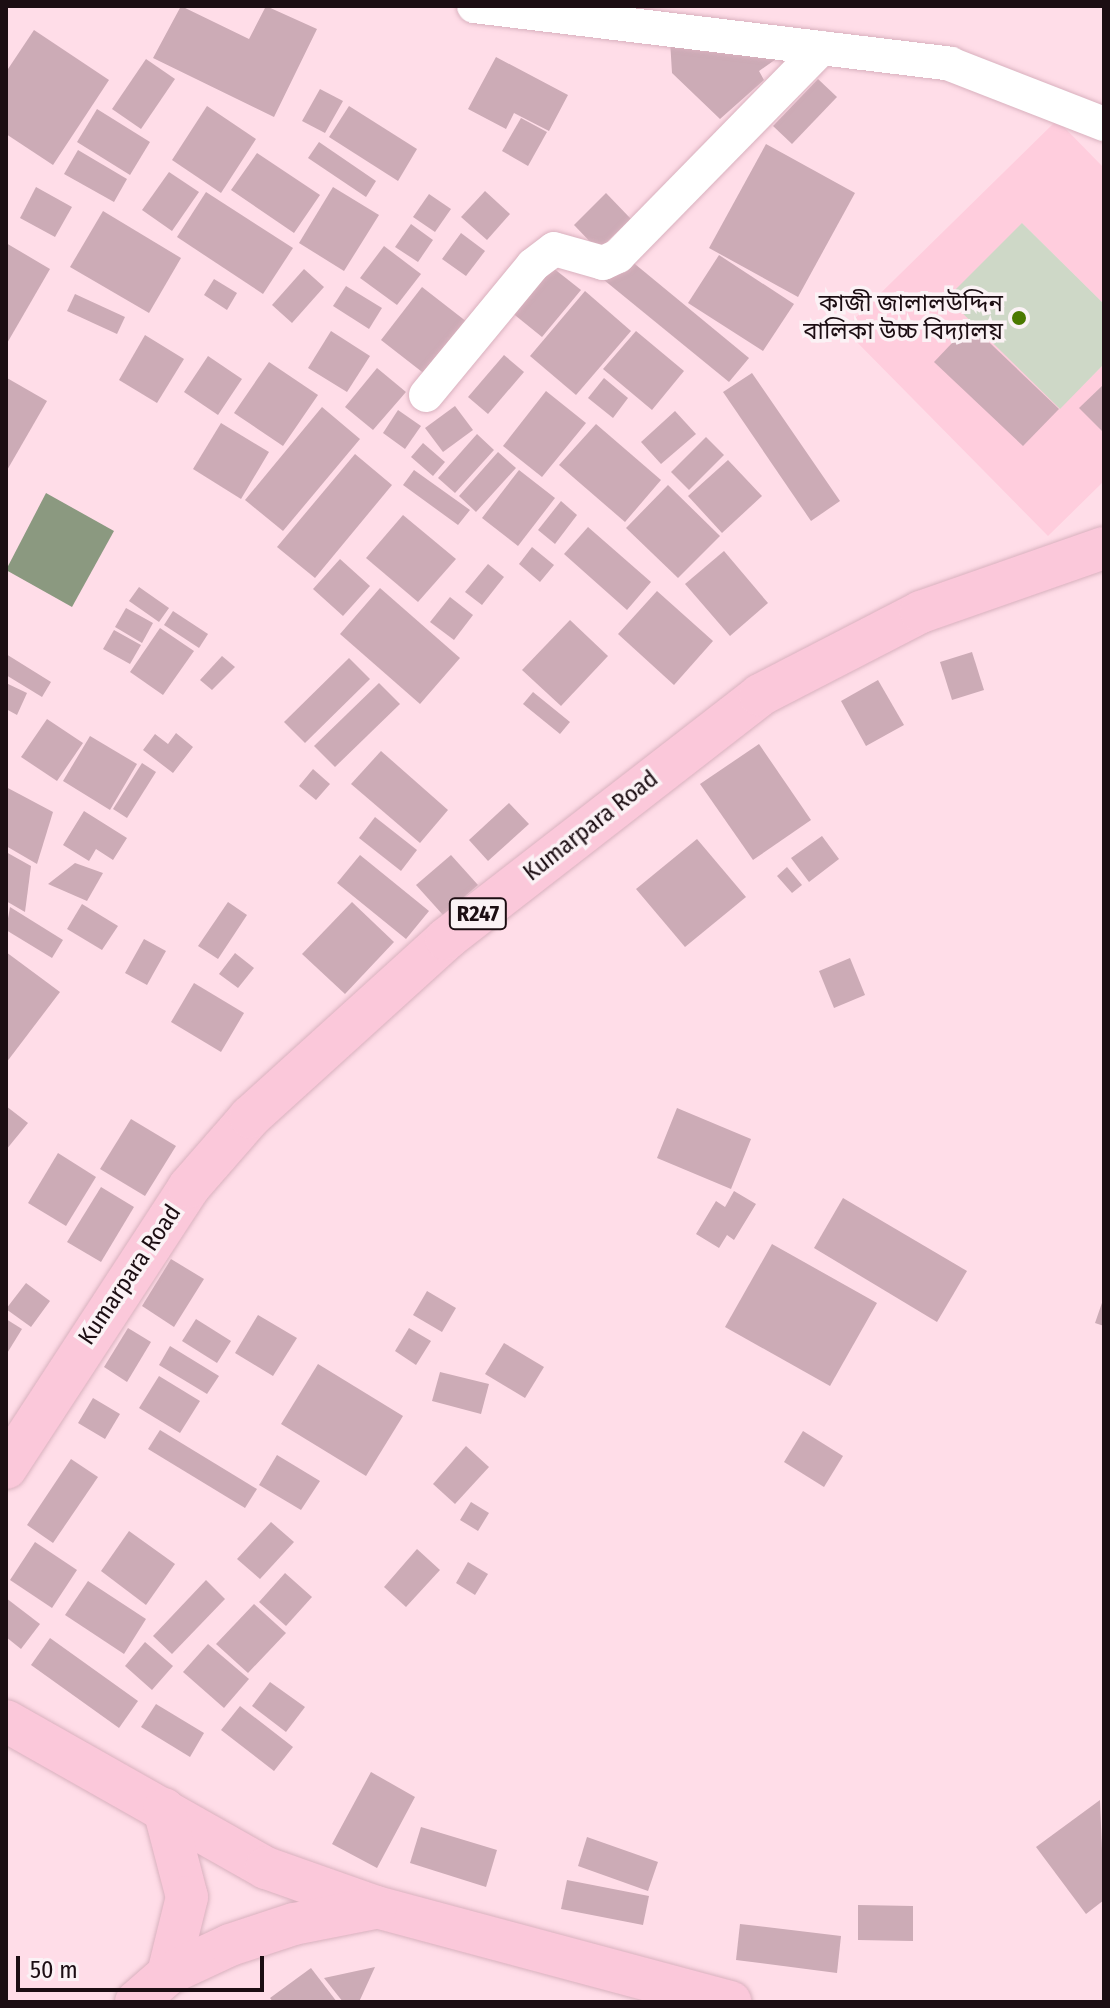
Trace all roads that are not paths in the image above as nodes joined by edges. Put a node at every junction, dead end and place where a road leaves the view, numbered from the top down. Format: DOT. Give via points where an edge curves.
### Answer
graph roads {
  1 [pos="474,6"];
  2 [pos="560,12"];
  3 [pos="682,19"];
  4 [pos="822,48"];
  5 [pos="1104,124"];
  6 [pos="426,395"];
  7 [pos="1104,548"];
  8 [pos="6,1468"];
  9 [pos="9,1718"];
  10 [pos="164,1809"];
  11 [pos="376,1907"];
  12 [pos="168,1974"];
  13 [pos="717,2001"];
  14 [pos="136,2002"];
  1 -- 2 [label="street"];
  2 -- 3 [label="street"];
  3 -- 4 [label="street"];
  4 -- 5 [label="street" via="950,64"];
  4 -- 6 [label="street" via="618,256 603,263 554,249 533,265"];
  7 -- 8 [label="main road, Kumarpara Road / R247" via="921,612 760,695 446,939 250,1117 189,1187"];
  9 -- 10 [label="main road"];
  10 -- 11 [label="main road" via="266,1868"];
  10 -- 12 [label="main road" via="187,1897"];
  11 -- 12 [label="main road" via="294,1924"];
  11 -- 13 [label="main road"];
  12 -- 14 [label="main road"];
}
